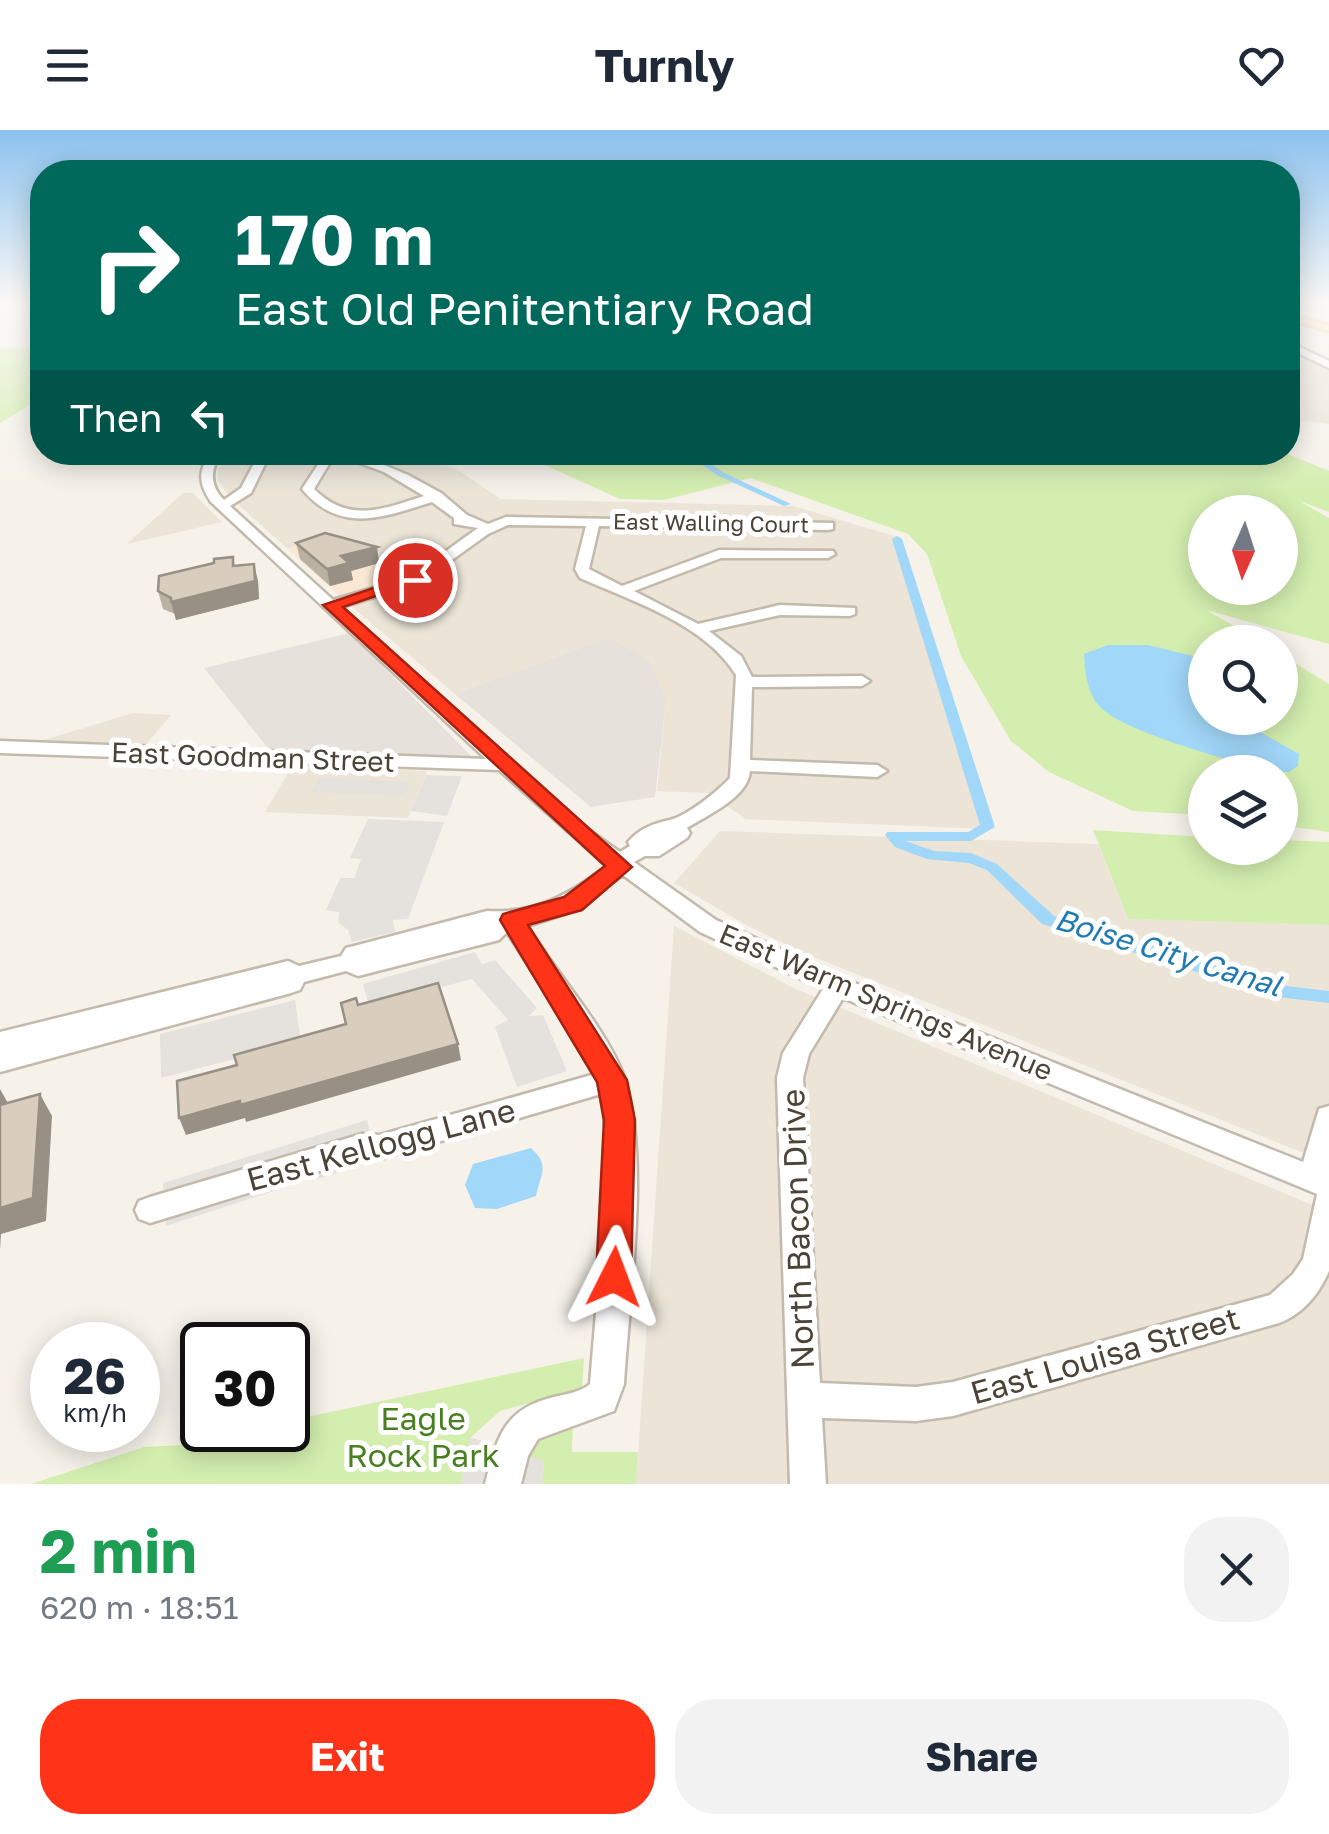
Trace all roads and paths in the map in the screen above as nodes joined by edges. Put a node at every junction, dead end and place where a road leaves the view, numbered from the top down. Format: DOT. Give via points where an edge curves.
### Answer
graph roads {
  1 [pos="209,465"];
  2 [pos="257,465"];
  3 [pos="323,465"];
  4 [pos="374,465"];
  5 [pos="437,496"];
  6 [pos="222,505"];
  7 [pos="594,521"];
  8 [pos="486,526"];
  9 [pos="828,526"];
  10 [pos="828,554"];
  11 [pos="621,591"];
  12 [pos="331,605"];
  13 [pos="850,610"];
  14 [pos="695,629"];
  15 [pos="744,682"];
  16 [pos="862,682"];
  17 [pos="0,747"];
  18 [pos="506,765"];
  19 [pos="742,765"];
  20 [pos="877,771"];
  21 [pos="618,865"];
  22 [pos="509,921"];
  23 [pos="295,976"];
  24 [pos="838,986"];
  25 [pos="0,1042"];
  26 [pos="0,1062"];
  27 [pos="612,1080"];
  28 [pos="1329,1116"];
  29 [pos="1324,1188"];
  30 [pos="150,1210"];
  31 [pos="805,1400"];
  32 [pos="504,1484"];
  33 [pos="808,1484"];
  1 -- 6 [label="street" via="206,486"];
  2 -- 6 [label="street" via="258,478 244,495"];
  3 -- 5 [label="street" via="308,489 358,518"];
  4 -- 5 [label="street"];
  5 -- 8 [label="street" via="465,524"];
  6 -- 12 [label="street, East Warm Springs Avenue"];
  7 -- 8 [label="street, East Walling Court" via="516,519"];
  7 -- 9 [label="street, East Walling Court"];
  7 -- 11 [label="street" via="582,572"];
  8 -- 12 [label="street" via="415,580"];
  10 -- 11 [label="street" via="719,554"];
  11 -- 14 [label="street"];
  12 -- 18 [label="street, East Warm Springs Avenue"];
  13 -- 14 [label="street" via="780,610"];
  14 -- 15 [label="street" via="737,662"];
  15 -- 16 [label="street"];
  15 -- 19 [label="street"];
  17 -- 18 [label="street, East Goodman Street"];
  18 -- 21 [label="street, East Warm Springs Avenue"];
  19 -- 20 [label="street"];
  19 -- 21 [label="street" via="734,788 674,827 680,833"];
  21 -- 22 [label="street" via="573,904"];
  21 -- 24 [label="street, East Warm Springs Avenue" via="708,926"];
  22 -- 23 [label="street" via="491,934 358,968 349,962"];
  22 -- 27 [label="street"];
  23 -- 25 [label="street" via="288,970"];
  23 -- 26 [label="street" via="290,984"];
  24 -- 29 [label="street, East Warm Springs Avenue"];
  24 -- 31 [label="street, North Bacon Drive" via="796,1053 790,1078"];
  27 -- 30 [label="street, East Kellogg Lane"];
  27 -- 32 [label="street" via="620,1170 607,1384 602,1399 538,1415 519,1430"];
  28 -- 29 [label="street, East Louisa Street"];
  29 -- 31 [label="street, East Louisa Street" via="1320,1266 1279,1308 952,1399"];
  31 -- 33 [label="street, North Bacon Drive"];
}
